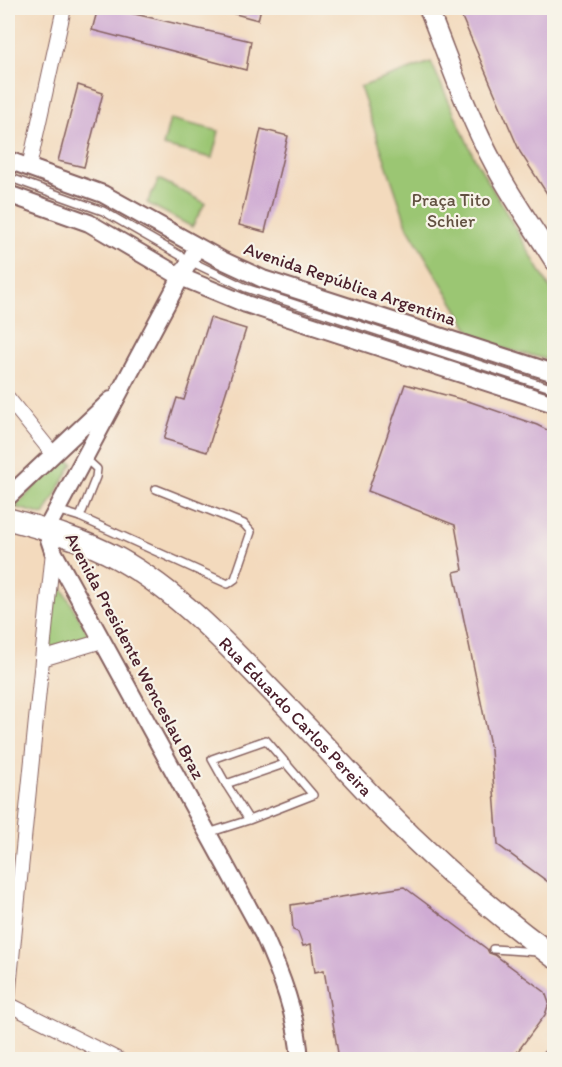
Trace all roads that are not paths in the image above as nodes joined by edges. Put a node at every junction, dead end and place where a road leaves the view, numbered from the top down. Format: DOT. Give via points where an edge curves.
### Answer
graph roads {
  1 [pos="64,8"];
  2 [pos="428,8"];
  3 [pos="8,160"];
  4 [pos="29,167"];
  5 [pos="8,177"];
  6 [pos="8,194"];
  7 [pos="194,254"];
  8 [pos="555,261"];
  9 [pos="182,277"];
  10 [pos="555,373"];
  11 [pos="555,389"];
  12 [pos="120,391"];
  13 [pos="8,398"];
  14 [pos="555,404"];
  15 [pos="53,454"];
  16 [pos="85,458"];
  17 [pos="156,489"];
  18 [pos="8,497"];
  19 [pos="57,510"];
  20 [pos="80,517"];
  21 [pos="8,519"];
  22 [pos="46,530"];
  23 [pos="53,550"];
  24 [pos="102,641"];
  25 [pos="42,659"];
  26 [pos="287,763"];
  27 [pos="225,784"];
  28 [pos="249,820"];
  29 [pos="208,833"];
  30 [pos="493,949"];
  31 [pos="551,955"];
  32 [pos="8,998"];
  33 [pos="8,1004"];
  34 [pos="555,1055"];
  35 [pos="111,1058"];
  36 [pos="300,1059"];
  37 [pos="551,1059"];
  1 -- 4 [label="street"];
  2 -- 8 [label="main road" via="495,166"];
  3 -- 4 [label="street, Avenida República Argentina"];
  4 -- 7 [label="street, Avenida República Argentina" via="103,194"];
  5 -- 7 [label="lane" via="103,211"];
  6 -- 9 [label="street" via="89,223"];
  7 -- 9 [label="street, Avenida Presidente Wenceslau Braz"];
  7 -- 10 [label="street, Avenida República Argentina"];
  7 -- 11 [label="lane" via="228,280 272,297"];
  9 -- 12 [label="street, Avenida Presidente Wenceslau Braz"];
  9 -- 14 [label="street" via="246,304"];
  12 -- 15 [label="street"];
  12 -- 16 [label="street, Avenida Presidente Wenceslau Braz"];
  13 -- 15 [label="street"];
  15 -- 18 [label="street"];
  16 -- 19 [label="street, Avenida Presidente Wenceslau Braz"];
  16 -- 20 [label="lane" via="97,469"];
  17 -- 20 [label="lane" via="244,524 250,532 235,579 228,584"];
  19 -- 20 [label="lane"];
  19 -- 22 [label="street, Avenida Presidente Wenceslau Braz"];
  21 -- 22 [label="main road, Rua Eduardo Carlos Pereira"];
  22 -- 23 [label="street, Avenida Presidente Wenceslau Braz"];
  22 -- 31 [label="main road, Rua Eduardo Carlos Pereira" via="117,558 188,609 235,652 418,843 491,909"];
  23 -- 24 [label="street, Avenida Presidente Wenceslau Braz"];
  23 -- 25 [label="street"];
  24 -- 25 [label="street"];
  24 -- 29 [label="street, Avenida Presidente Wenceslau Braz"];
  25 -- 32 [label="street"];
  26 -- 27 [label="lane"];
  26 -- 27 [label="lane" via="267,740 212,759"];
  26 -- 28 [label="lane" via="313,795"];
  27 -- 28 [label="lane"];
  28 -- 29 [label="lane"];
  29 -- 36 [label="street, Avenida Presidente Wenceslau Braz" via="274,958 295,1024"];
  30 -- 31 [label="lane"];
  33 -- 35 [label="street"];
  34 -- 37 [label="main road"];
}
